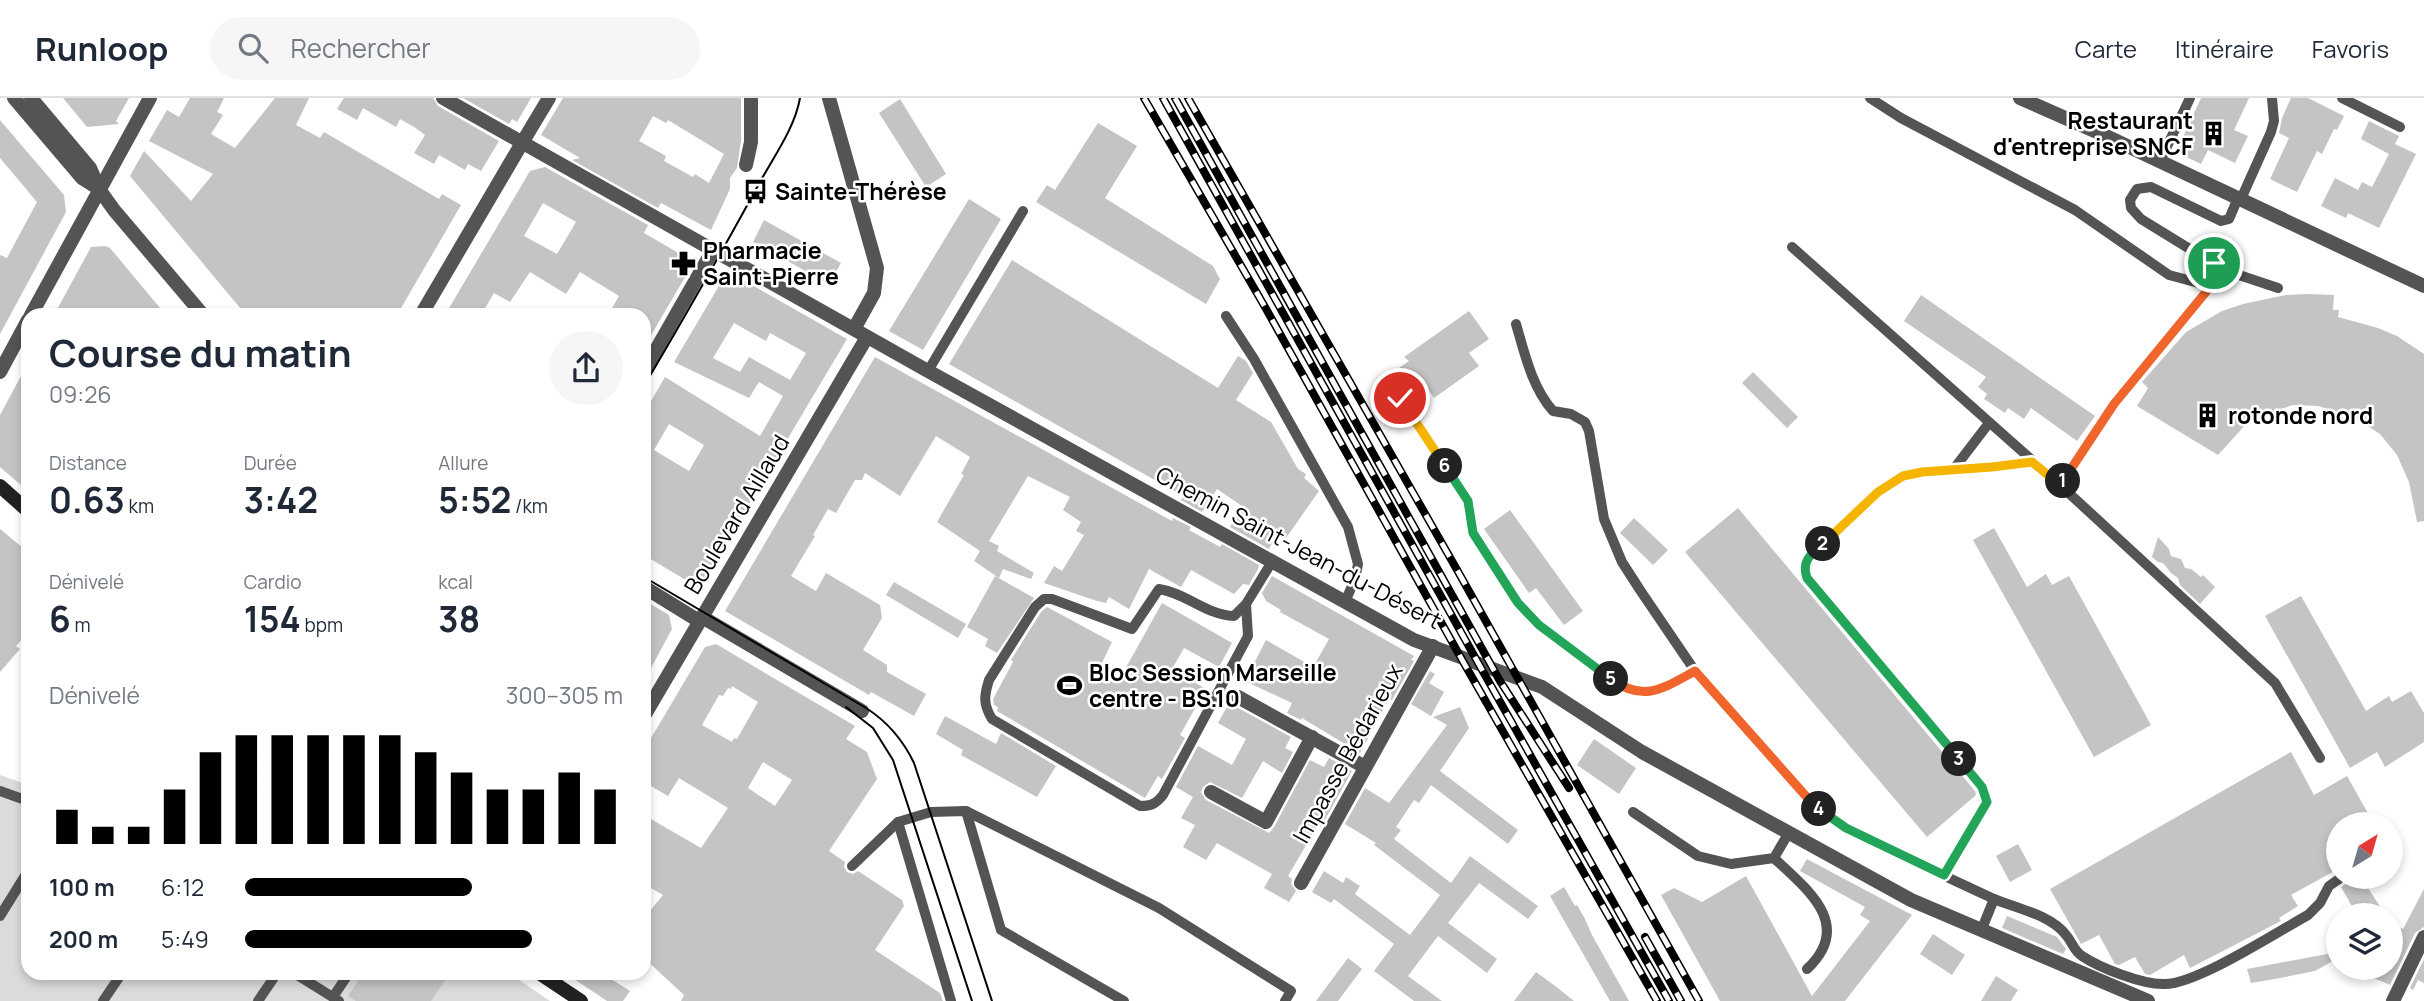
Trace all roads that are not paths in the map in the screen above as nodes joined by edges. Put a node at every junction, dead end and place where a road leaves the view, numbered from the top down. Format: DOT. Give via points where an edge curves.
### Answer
graph roads {
  1 [pos="14,98"];
  2 [pos="31,98"];
  3 [pos="150,98"];
  4 [pos="443,98"];
  5 [pos="549,98"];
  6 [pos="751,98"];
  7 [pos="830,98"];
  8 [pos="1870,98"];
  9 [pos="2020,98"];
  10 [pos="2190,98"];
  11 [pos="2272,98"];
  12 [pos="2342,98"];
  13 [pos="2400,127"];
  14 [pos="522,143"];
  15 [pos="2160,161"];
  16 [pos="746,165"];
  17 [pos="99,189"];
  18 [pos="2240,199"];
  19 [pos="1023,211"];
  20 [pos="1791,247"];
  21 [pos="713,250"];
  22 [pos="2224,270"];
  23 [pos="2210,286"];
  24 [pos="2424,286"];
  25 [pos="2277,288"];
  26 [pos="35,308"];
  27 [pos="197,308"];
  28 [pos="425,308"];
  29 [pos="1226,316"];
  30 [pos="1516,324"];
  31 [pos="854,329"];
  32 [pos="21,333"];
  33 [pos="867,337"];
  34 [pos="651,359"];
  35 [pos="928,371"];
  36 [pos="0,372"];
  37 [pos="1400,398"];
  38 [pos="1989,423"];
  39 [pos="2032,462"];
  40 [pos="1953,470"];
  41 [pos="2060,485"];
  42 [pos="0,486"];
  43 [pos="21,504"];
  44 [pos="1273,560"];
  45 [pos="651,591"];
  46 [pos="1345,602"];
  47 [pos="1246,604"];
  48 [pos="701,619"];
  49 [pos="1433,646"];
  50 [pos="1695,671"];
  51 [pos="1238,696"];
  52 [pos="651,704"];
  53 [pos="862,711"];
  54 [pos="1312,737"];
  55 [pos="2319,758"];
  56 [pos="1365,766"];
  57 [pos="0,791"];
  58 [pos="1211,792"];
  59 [pos="21,798"];
  60 [pos="966,810"];
  61 [pos="1633,812"];
  62 [pos="898,822"];
  63 [pos="1788,834"];
  64 [pos="1774,858"];
  65 [pos="852,866"];
  66 [pos="1944,875"];
  67 [pos="21,882"];
  68 [pos="1301,883"];
  69 [pos="2327,889"];
  70 [pos="1994,900"];
  71 [pos="0,916"];
  72 [pos="1981,931"];
  73 [pos="2424,937"];
  74 [pos="1807,969"];
  75 [pos="117,980"];
  76 [pos="272,980"];
  77 [pos="305,980"];
  78 [pos="346,980"];
  79 [pos="550,980"];
  80 [pos="336,999"];
  81 [pos="103,1001"];
  82 [pos="258,1001"];
  83 [pos="581,1001"];
  84 [pos="951,1001"];
  85 [pos="1124,1001"];
  86 [pos="1285,1001"];
  87 [pos="2148,1001"];
  88 [pos="2393,1001"];
  1 -- 17 [label="street" via="82,178"];
  2 -- 17 [label="street" via="90,168"];
  3 -- 17 [label="street"];
  4 -- 14 [label="street, Chemin Saint-Jean-du-Désert"];
  5 -- 14 [label="street"];
  6 -- 16 [label="street"];
  7 -- 31 [label="street" via="877,268 874,293"];
  8 -- 23 [label="lane" via="2075,210 2169,275"];
  9 -- 15 [label="street"];
  10 -- 15 [label="lane"];
  11 -- 18 [label="lane" via="2271,132"];
  12 -- 13 [label="lane"];
  14 -- 21 [label="street, Chemin Saint-Jean-du-Désert"];
  14 -- 28 [label="street"];
  15 -- 18 [label="street"];
  17 -- 26 [label="street"];
  17 -- 27 [label="street"];
  18 -- 22 [label="lane" via="2229,219 2221,221 2151,187 2137,189 2130,200 2141,219"];
  18 -- 24 [label="street"];
  19 -- 35 [label="lane"];
  20 -- 38 [label="lane"];
  21 -- 31 [label="street, Chemin Saint-Jean-du-Désert"];
  21 -- 34 [label="street"];
  22 -- 23 [label="lane"];
  22 -- 25 [label="lane"];
  23 -- 41 [label="lane" via="2114,404"];
  29 -- 46 [label="lane" via="1348,527 1358,564"];
  30 -- 50 [label="lane" via="1544,400 1553,411 1585,422 1604,519 1614,545"];
  31 -- 33 [label="street, Chemin Saint-Jean-du-Désert"];
  32 -- 36 [label="street"];
  33 -- 35 [label="street, Chemin Saint-Jean-du-Désert"];
  33 -- 48 [label="street, Boulevard Aillaud"];
  35 -- 44 [label="street, Chemin Saint-Jean-du-Désert"];
  37 -- 50 [label="lane" via="1468,501 1473,533 1518,603 1539,625 1634,692 1648,693"];
  38 -- 39 [label="lane"];
  38 -- 40 [label="lane"];
  39 -- 40 [label="lane"];
  39 -- 41 [label="lane"];
  40 -- 66 [label="lane" via="1912,474 1891,482 1808,557 1804,569 1986,795 1985,808"];
  41 -- 55 [label="lane" via="2275,683"];
  42 -- 43 [label="main road"];
  44 -- 46 [label="street, Chemin Saint-Jean-du-Désert"];
  44 -- 47 [label="lane"];
  45 -- 48 [label="street"];
  46 -- 49 [label="street, Chemin Saint-Jean-du-Désert"];
  47 -- 47 [label="lane" via="1234,616 1219,616 1170,590 1159,589 1132,629 1044,599 989,680 984,706 992,719 1140,806 1150,806 1163,795 1248,636"];
  48 -- 52 [label="street, Boulevard Aillaud"];
  48 -- 53 [label="street"];
  49 -- 56 [label="street, Impasse Bédarieux"];
  49 -- 63 [label="street, Chemin Saint-Jean-du-Désert" via="1542,687 1642,752"];
  50 -- 66 [label="lane" via="1812,803 1846,828"];
  51 -- 54 [label="street"];
  54 -- 56 [label="street"];
  54 -- 58 [label="street" via="1266,822"];
  56 -- 68 [label="street, Impasse Bédarieux"];
  57 -- 59 [label="lane"];
  60 -- 62 [label="lane" via="931,812"];
  60 -- 85 [label="lane" via="1001,930"];
  60 -- 86 [label="lane" via="1159,908 1291,991"];
  61 -- 64 [label="lane" via="1698,856 1731,864"];
  62 -- 65 [label="lane"];
  62 -- 84 [label="lane"];
  63 -- 64 [label="lane"];
  63 -- 72 [label="street, Chemin Saint-Jean-du-Désert" via="1911,900"];
  64 -- 74 [label="lane" via="1820,904 1825,920 1827,938 1820,957"];
  66 -- 70 [label="lane"];
  67 -- 71 [label="lane"];
  69 -- 70 [label="lane" via="2308,915 2195,977 2164,985 2086,958 2074,950 2066,934 2046,920"];
  70 -- 72 [label="lane"];
  72 -- 87 [label="street, Chemin Saint-Jean-du-Désert"];
  73 -- 88 [label="street"];
  75 -- 81 [label="lane"];
  76 -- 82 [label="lane"];
  77 -- 80 [label="lane"];
  78 -- 80 [label="lane"];
  79 -- 83 [label="main road"];
}
